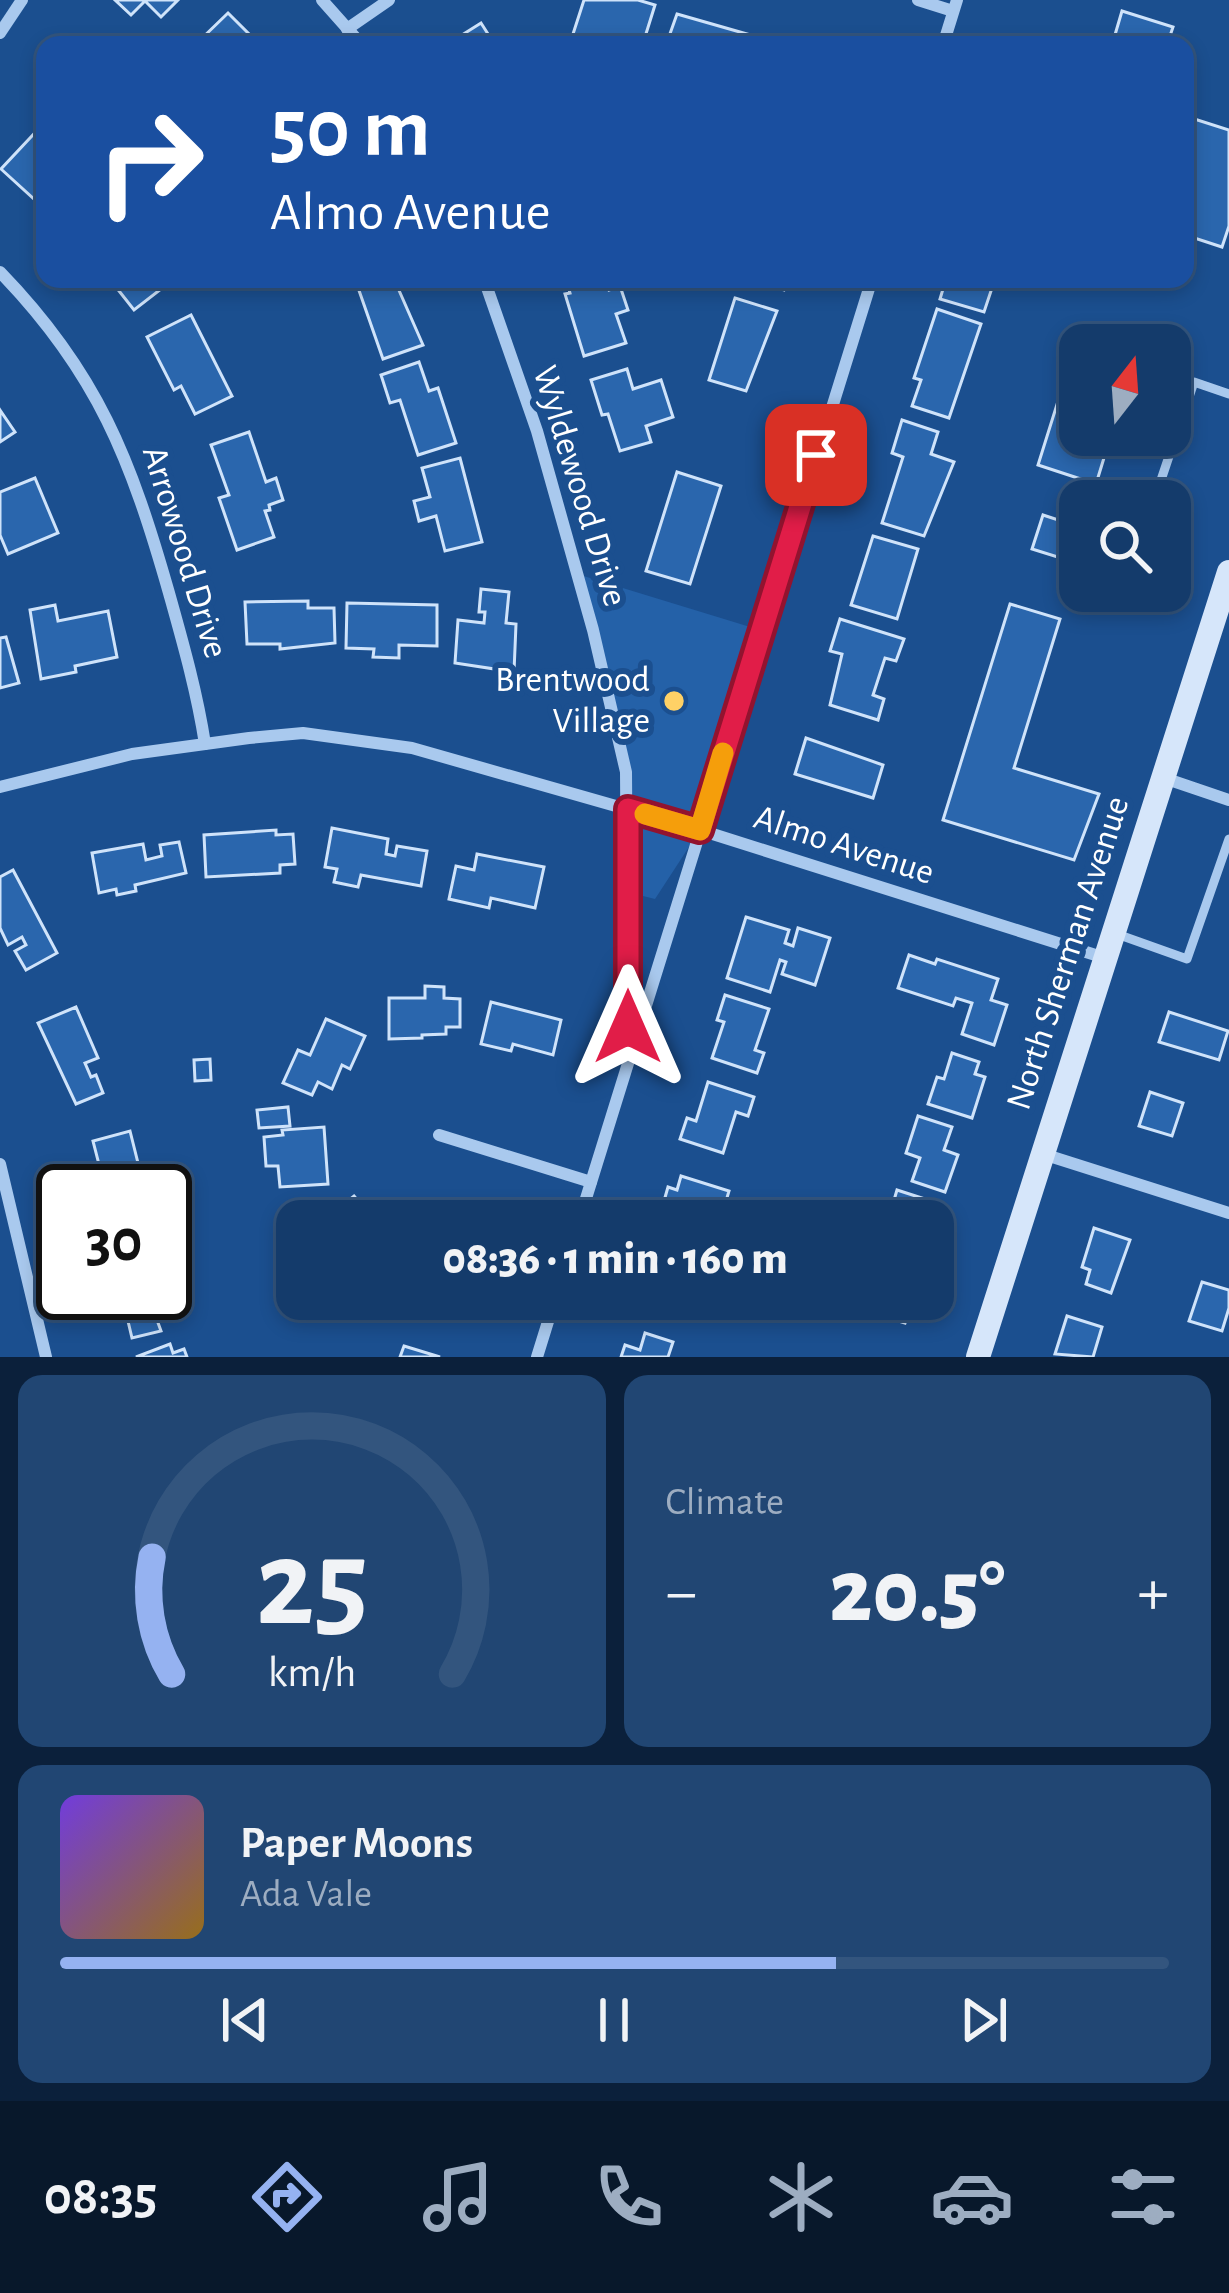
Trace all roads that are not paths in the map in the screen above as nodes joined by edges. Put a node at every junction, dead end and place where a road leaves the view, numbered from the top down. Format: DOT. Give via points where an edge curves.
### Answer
graph roads {
  1 [pos="22,0"];
  2 [pos="322,0"];
  3 [pos="389,0"];
  4 [pos="918,0"];
  5 [pos="955,6"];
  6 [pos="347,29"];
  7 [pos="0,33"];
  8 [pos="354,36"];
  9 [pos="947,36"];
  10 [pos="0,272"];
  11 [pos="487,288"];
  12 [pos="869,288"];
  13 [pos="1229,394"];
  14 [pos="1161,480"];
  15 [pos="1229,572"];
  16 [pos="1222,616"];
  17 [pos="205,744"];
  18 [pos="1162,778"];
  19 [pos="0,787"];
  20 [pos="1229,800"];
  21 [pos="628,809"];
  22 [pos="700,830"];
  23 [pos="1229,839"];
  24 [pos="1113,933"];
  25 [pos="1105,958"];
  26 [pos="628,1071"];
  27 [pos="439,1135"];
  28 [pos="1042,1154"];
  29 [pos="0,1164"];
  30 [pos="591,1182"];
  31 [pos="585,1200"];
  32 [pos="1229,1213"];
  33 [pos="548,1320"];
  34 [pos="46,1357"];
  35 [pos="537,1357"];
  36 [pos="978,1357"];
  1 -- 7 [label="street"];
  2 -- 6 [label="street"];
  3 -- 6 [label="street"];
  4 -- 5 [label="street"];
  5 -- 9 [label="street"];
  6 -- 8 [label="street"];
  10 -- 17 [label="street, Arrowood Drive" via="112,424 140,491"];
  11 -- 21 [label="street, Wyldewood Drive" via="593,630"];
  12 -- 22 [label="street"];
  13 -- 14 [label="lane" via="1194,382"];
  15 -- 16 [label="street, North Sherman Avenue"];
  16 -- 18 [label="street, North Sherman Avenue"];
  17 -- 19 [label="street, Almo Avenue"];
  17 -- 21 [label="street, Almo Avenue" via="303,734 412,748"];
  18 -- 20 [label="street"];
  18 -- 24 [label="street, North Sherman Avenue"];
  21 -- 22 [label="street, Almo Avenue"];
  21 -- 26 [label="street, Wyldewood Drive"];
  22 -- 25 [label="street, Almo Avenue"];
  22 -- 26 [label="street"];
  23 -- 24 [label="lane" via="1186,959"];
  24 -- 25 [label="street, North Sherman Avenue"];
  25 -- 28 [label="street, North Sherman Avenue"];
  26 -- 30 [label="street"];
  27 -- 30 [label="street"];
  28 -- 32 [label="street"];
  28 -- 36 [label="street, North Sherman Avenue"];
  29 -- 34 [label="street"];
  30 -- 31 [label="street"];
  33 -- 35 [label="street"];
}
